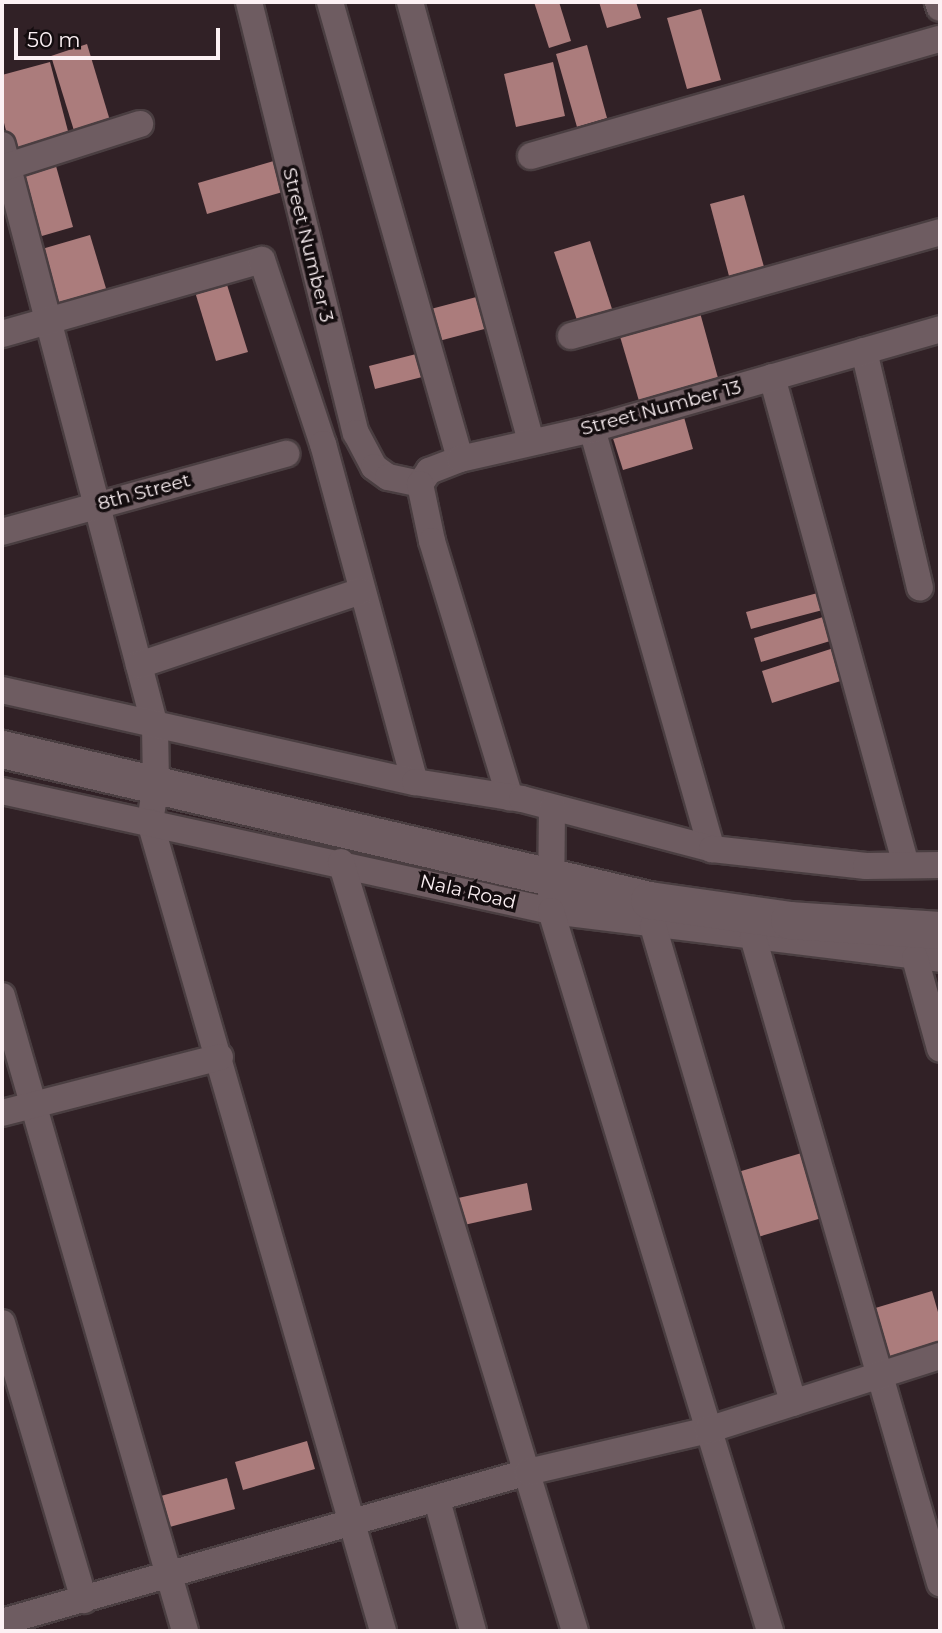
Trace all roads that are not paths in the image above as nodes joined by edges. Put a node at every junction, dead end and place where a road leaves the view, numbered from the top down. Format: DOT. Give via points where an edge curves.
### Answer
graph roads {
  1 [pos="249,2"];
  2 [pos="330,2"];
  3 [pos="410,2"];
  4 [pos="938,2"];
  5 [pos="940,8"];
  6 [pos="940,39"];
  7 [pos="140,124"];
  8 [pos="531,156"];
  9 [pos="4,160"];
  10 [pos="940,232"];
  11 [pos="48,322"];
  12 [pos="940,329"];
  13 [pos="2,334"];
  14 [pos="572,336"];
  15 [pos="864,351"];
  16 [pos="772,377"];
  17 [pos="592,429"];
  18 [pos="531,440"];
  19 [pos="286,454"];
  20 [pos="460,458"];
  21 [pos="420,484"];
  22 [pos="96,504"];
  23 [pos="2,532"];
  24 [pos="920,587"];
  25 [pos="361,591"];
  26 [pos="139,665"];
  27 [pos="2,690"];
  28 [pos="155,726"];
  29 [pos="2,749"];
  30 [pos="415,782"];
  31 [pos="156,784"];
  32 [pos="2,791"];
  33 [pos="510,797"];
  34 [pos="552,808"];
  35 [pos="150,822"];
  36 [pos="712,849"];
  37 [pos="341,862"];
  38 [pos="906,865"];
  39 [pos="940,865"];
  40 [pos="551,894"];
  41 [pos="653,926"];
  42 [pos="940,930"];
  43 [pos="753,937"];
  44 [pos="928,959"];
  45 [pos="2,996"];
  46 [pos="940,1049"];
  47 [pos="220,1057"];
  48 [pos="32,1105"];
  49 [pos="2,1113"];
  50 [pos="2,1323"];
  51 [pos="940,1356"];
  52 [pos="880,1373"];
  53 [pos="793,1403"];
  54 [pos="708,1430"];
  55 [pos="528,1472"];
  56 [pos="438,1500"];
  57 [pos="353,1524"];
  58 [pos="934,1536"];
  59 [pos="170,1574"];
  60 [pos="940,1583"];
  61 [pos="84,1600"];
  62 [pos="8,1625"];
  63 [pos="185,1631"];
  64 [pos="383,1631"];
  65 [pos="473,1631"];
  66 [pos="575,1631"];
  67 [pos="770,1631"];
  1 -- 21 [label="street, Street Number 3" via="356,433 374,467 388,477"];
  2 -- 20 [label="street"];
  3 -- 18 [label="street"];
  4 -- 5 [label="street"];
  6 -- 8 [label="street"];
  7 -- 9 [label="street"];
  9 -- 11 [label="street"];
  10 -- 14 [label="street"];
  11 -- 13 [label="street"];
  11 -- 22 [label="street"];
  11 -- 25 [label="street" via="262,260 323,443"];
  12 -- 15 [label="street, Street Number 13"];
  15 -- 16 [label="street, Street Number 13"];
  15 -- 24 [label="street"];
  16 -- 17 [label="street, Street Number 13"];
  16 -- 38 [label="street"];
  17 -- 18 [label="street, Street Number 13"];
  17 -- 36 [label="street"];
  18 -- 20 [label="street, Street Number 13"];
  19 -- 22 [label="street, 8th Street"];
  20 -- 21 [label="street, Street Number 13" via="429,471"];
  21 -- 33 [label="street" via="432,541"];
  22 -- 23 [label="street, 8th Street"];
  22 -- 26 [label="street"];
  25 -- 26 [label="street"];
  25 -- 30 [label="street"];
  26 -- 28 [label="street"];
  27 -- 28 [label="street"];
  28 -- 30 [label="street"];
  28 -- 31 [label="street"];
  29 -- 31 [label="street"];
  30 -- 33 [label="street"];
  31 -- 35 [label="street"];
  31 -- 40 [label="street"];
  32 -- 35 [label="street, Nala Road"];
  33 -- 34 [label="street"];
  34 -- 36 [label="street"];
  34 -- 40 [label="street"];
  35 -- 37 [label="street, Nala Road"];
  35 -- 47 [label="street"];
  36 -- 38 [label="street" via="866,866"];
  37 -- 40 [label="street, Nala Road"];
  37 -- 55 [label="street"];
  38 -- 39 [label="street"];
  40 -- 41 [label="street, Nala Road"];
  40 -- 42 [label="street" via="649,900 789,920"];
  40 -- 54 [label="street"];
  41 -- 43 [label="street, Nala Road"];
  41 -- 53 [label="street"];
  43 -- 44 [label="street, Nala Road"];
  43 -- 52 [label="street"];
  44 -- 46 [label="street"];
  45 -- 48 [label="street"];
  47 -- 48 [label="street"];
  47 -- 57 [label="street"];
  48 -- 49 [label="street"];
  48 -- 59 [label="street"];
  50 -- 61 [label="street"];
  51 -- 52 [label="street"];
  52 -- 53 [label="street"];
  52 -- 58 [label="street"];
  53 -- 54 [label="street"];
  54 -- 55 [label="street"];
  54 -- 67 [label="street"];
  55 -- 56 [label="street"];
  55 -- 66 [label="street"];
  56 -- 57 [label="street"];
  56 -- 65 [label="street"];
  57 -- 59 [label="street"];
  57 -- 64 [label="street"];
  58 -- 60 [label="street"];
  59 -- 61 [label="street"];
  59 -- 63 [label="street"];
  61 -- 62 [label="street"];
}
